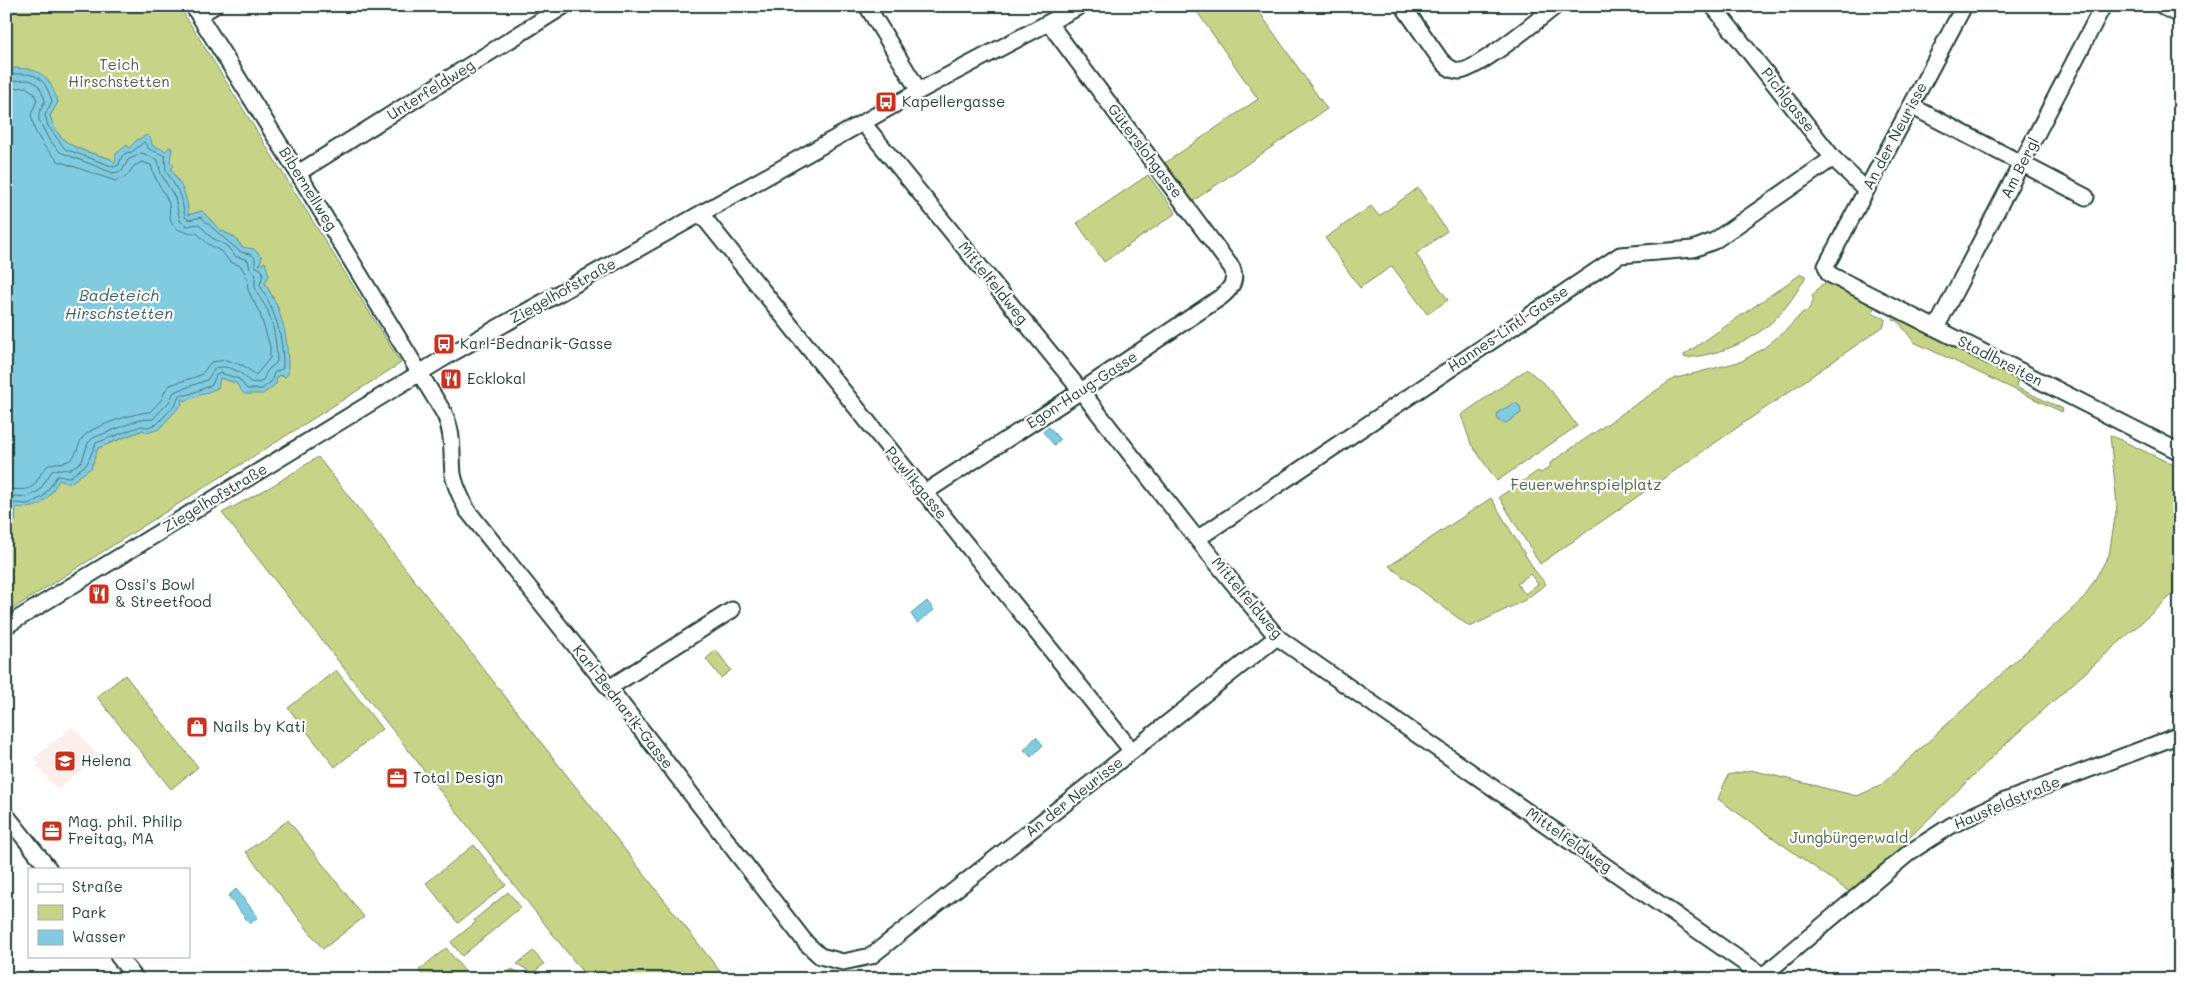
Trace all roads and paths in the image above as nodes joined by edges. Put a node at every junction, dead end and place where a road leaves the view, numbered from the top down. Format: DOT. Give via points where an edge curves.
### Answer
graph roads {
  1 [pos="214,6"];
  2 [pos="564,6"];
  3 [pos="866,6"];
  4 [pos="1080,6"];
  5 [pos="1403,6"];
  6 [pos="1556,6"];
  7 [pos="1713,6"];
  8 [pos="1964,6"];
  9 [pos="2103,6"];
  10 [pos="2165,6"];
  11 [pos="196,11"];
  12 [pos="2180,13"];
  13 [pos="1049,23"];
  14 [pos="919,91"];
  15 [pos="1911,106"];
  16 [pos="863,123"];
  17 [pos="1834,158"];
  18 [pos="2023,163"];
  19 [pos="298,173"];
  20 [pos="1866,190"];
  21 [pos="2086,197"];
  22 [pos="701,214"];
  23 [pos="1826,266"];
  24 [pos="1233,281"];
  25 [pos="1936,328"];
  26 [pos="420,372"];
  27 [pos="1081,391"];
  28 [pos="2180,452"];
  29 [pos="924,493"];
  30 [pos="1197,539"];
  31 [pos="732,610"];
  32 [pos="6,626"];
  33 [pos="1277,637"];
  34 [pos="609,688"];
  35 [pos="2180,734"];
  36 [pos="1132,751"];
  37 [pos="6,815"];
  38 [pos="48,868"];
  39 [pos="871,956"];
  40 [pos="120,958"];
  41 [pos="1761,977"];
  42 [pos="136,979"];
  1 -- 11 [label="street"];
  2 -- 19 [label="street, Unterfeldweg"];
  3 -- 14 [label="street"];
  4 -- 13 [label="street, Ziegelhofstraße"];
  5 -- 6 [label="street" via="1440,59 1454,70 1474,66"];
  7 -- 17 [label="street, Pichlgasse"];
  8 -- 15 [label="street, An der Neurisse"];
  9 -- 18 [label="street, Am Bergl"];
  10 -- 12 [label="main road"];
  11 -- 19 [label="street, Bibernellweg"];
  13 -- 14 [label="street, Ziegelhofstraße"];
  13 -- 24 [label="street, Güterslohgasse" via="1232,268"];
  14 -- 16 [label="street, Ziegelhofstraße"];
  15 -- 18 [label="street"];
  15 -- 20 [label="street, An der Neurisse"];
  16 -- 22 [label="street, Ziegelhofstraße"];
  16 -- 27 [label="street, Mittelfeldweg"];
  17 -- 20 [label="street, Pichlgasse"];
  17 -- 30 [label="street, Hannes-Lintl-Gasse" via="1704,246 1620,255"];
  18 -- 21 [label="street"];
  18 -- 25 [label="street, Am Bergl"];
  19 -- 26 [label="street, Bibernellweg"];
  20 -- 23 [label="street, An der Neurisse"];
  22 -- 26 [label="street, Ziegelhofstraße"];
  22 -- 29 [label="street, Pawlikgasse"];
  23 -- 25 [label="street, Stadlbreiten" via="1829,274"];
  24 -- 27 [label="street, Egon-Haug-Gasse" via="1221,297"];
  25 -- 28 [label="street, Stadlbreiten"];
  26 -- 32 [label="street, Ziegelhofstraße"];
  26 -- 34 [label="street, Karl-Bednarik-Gasse" via="450,424 455,481 468,510"];
  27 -- 29 [label="street, Egon-Haug-Gasse"];
  27 -- 30 [label="street, Mittelfeldweg"];
  29 -- 36 [label="street, Pawlikgasse"];
  30 -- 33 [label="street, Mittelfeldweg"];
  31 -- 34 [label="street"];
  33 -- 36 [label="street, An der Neurisse"];
  33 -- 41 [label="street, Mittelfeldweg"];
  34 -- 39 [label="street, Karl-Bednarik-Gasse" via="806,942 820,956 843,962"];
  35 -- 41 [label="street, Hausfeldstraße" via="1997,804 1952,825 1910,852"];
  36 -- 39 [label="street, An der Neurisse"];
  37 -- 38 [label="street"];
  40 -- 42 [label="street"];
}
